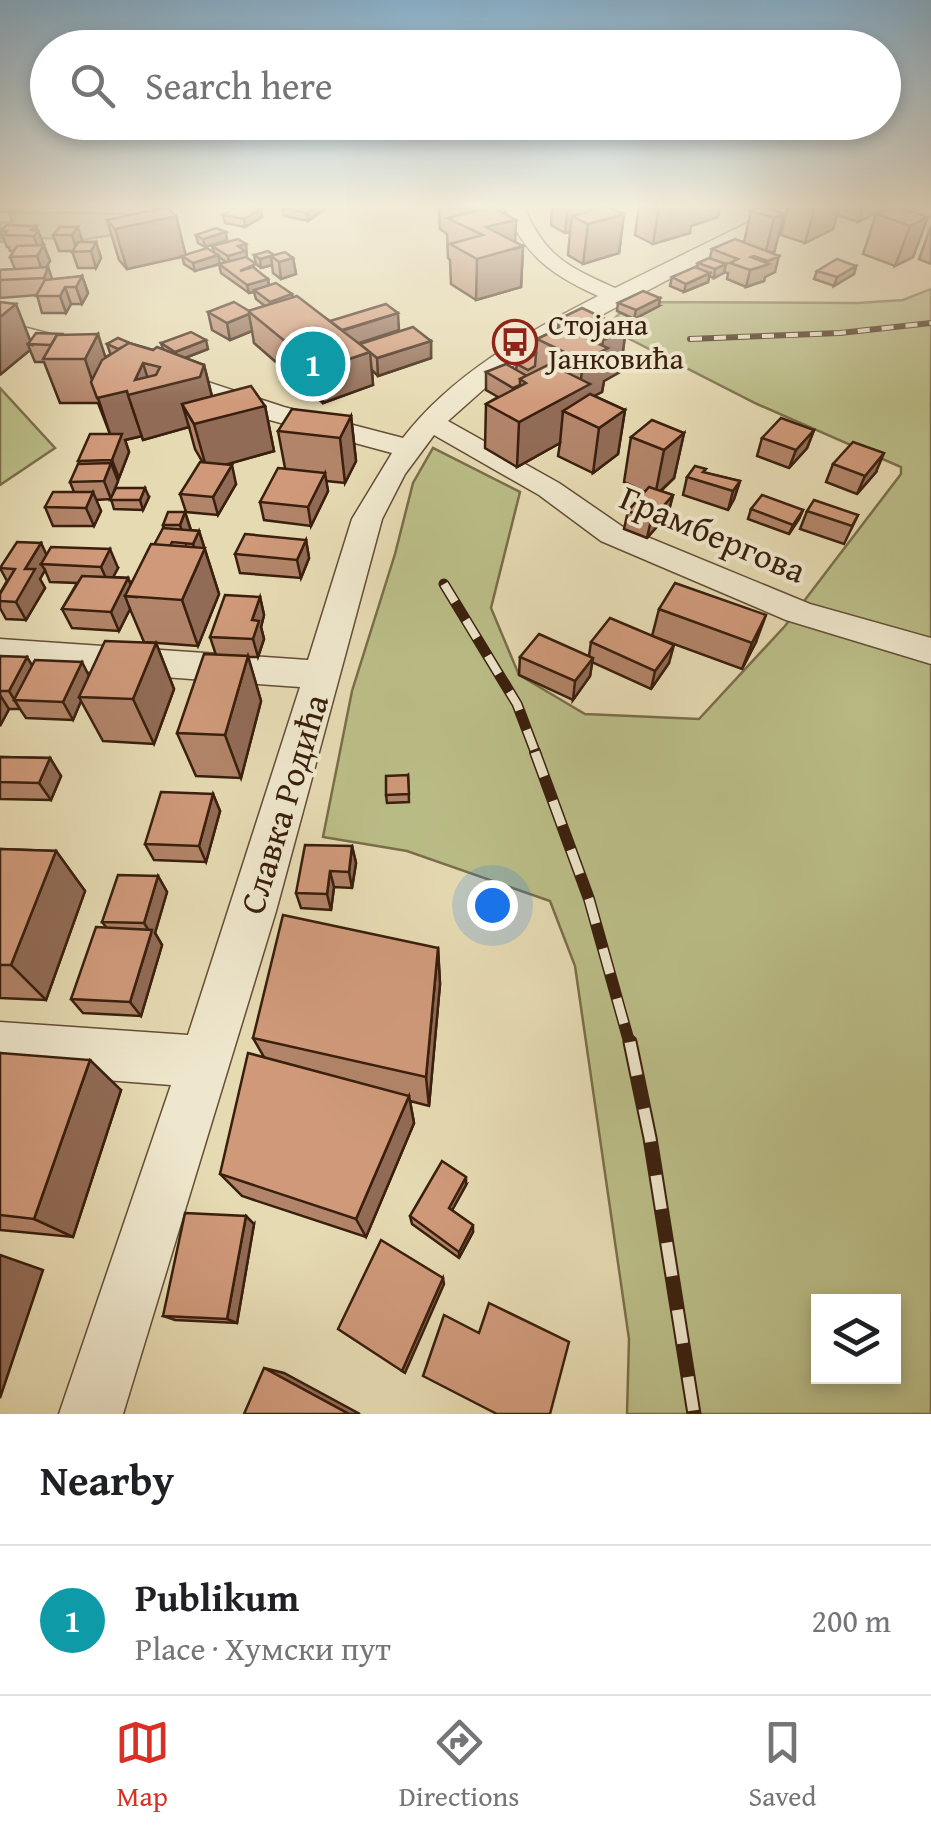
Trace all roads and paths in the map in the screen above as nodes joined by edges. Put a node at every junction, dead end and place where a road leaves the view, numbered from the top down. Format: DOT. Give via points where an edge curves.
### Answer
graph roads {
  1 [pos="568,272"];
  2 [pos="665,272"];
  3 [pos="616,296"];
  4 [pos="0,328"];
  5 [pos="106,357"];
  6 [pos="138,367"];
  7 [pos="430,422"];
  8 [pos="407,448"];
  9 [pos="931,651"];
  10 [pos="0,652"];
  11 [pos="323,674"];
  12 [pos="0,1048"];
  13 [pos="205,1062"];
  14 [pos="91,1414"];
  1 -- 3 [label="street"];
  2 -- 3 [label="street, Славка Родића"];
  3 -- 7 [label="street, Славка Родића" via="515,350"];
  4 -- 5 [label="street"];
  6 -- 8 [label="street"];
  7 -- 8 [label="street, Славка Родића"];
  7 -- 9 [label="street, Грамбергова" via="550,489 612,534 798,612"];
  8 -- 11 [label="street, Славка Родића" via="367,519"];
  10 -- 11 [label="street"];
  11 -- 13 [label="street, Славка Родића"];
  12 -- 13 [label="street"];
  13 -- 14 [label="street, Славка Родића"];
}
